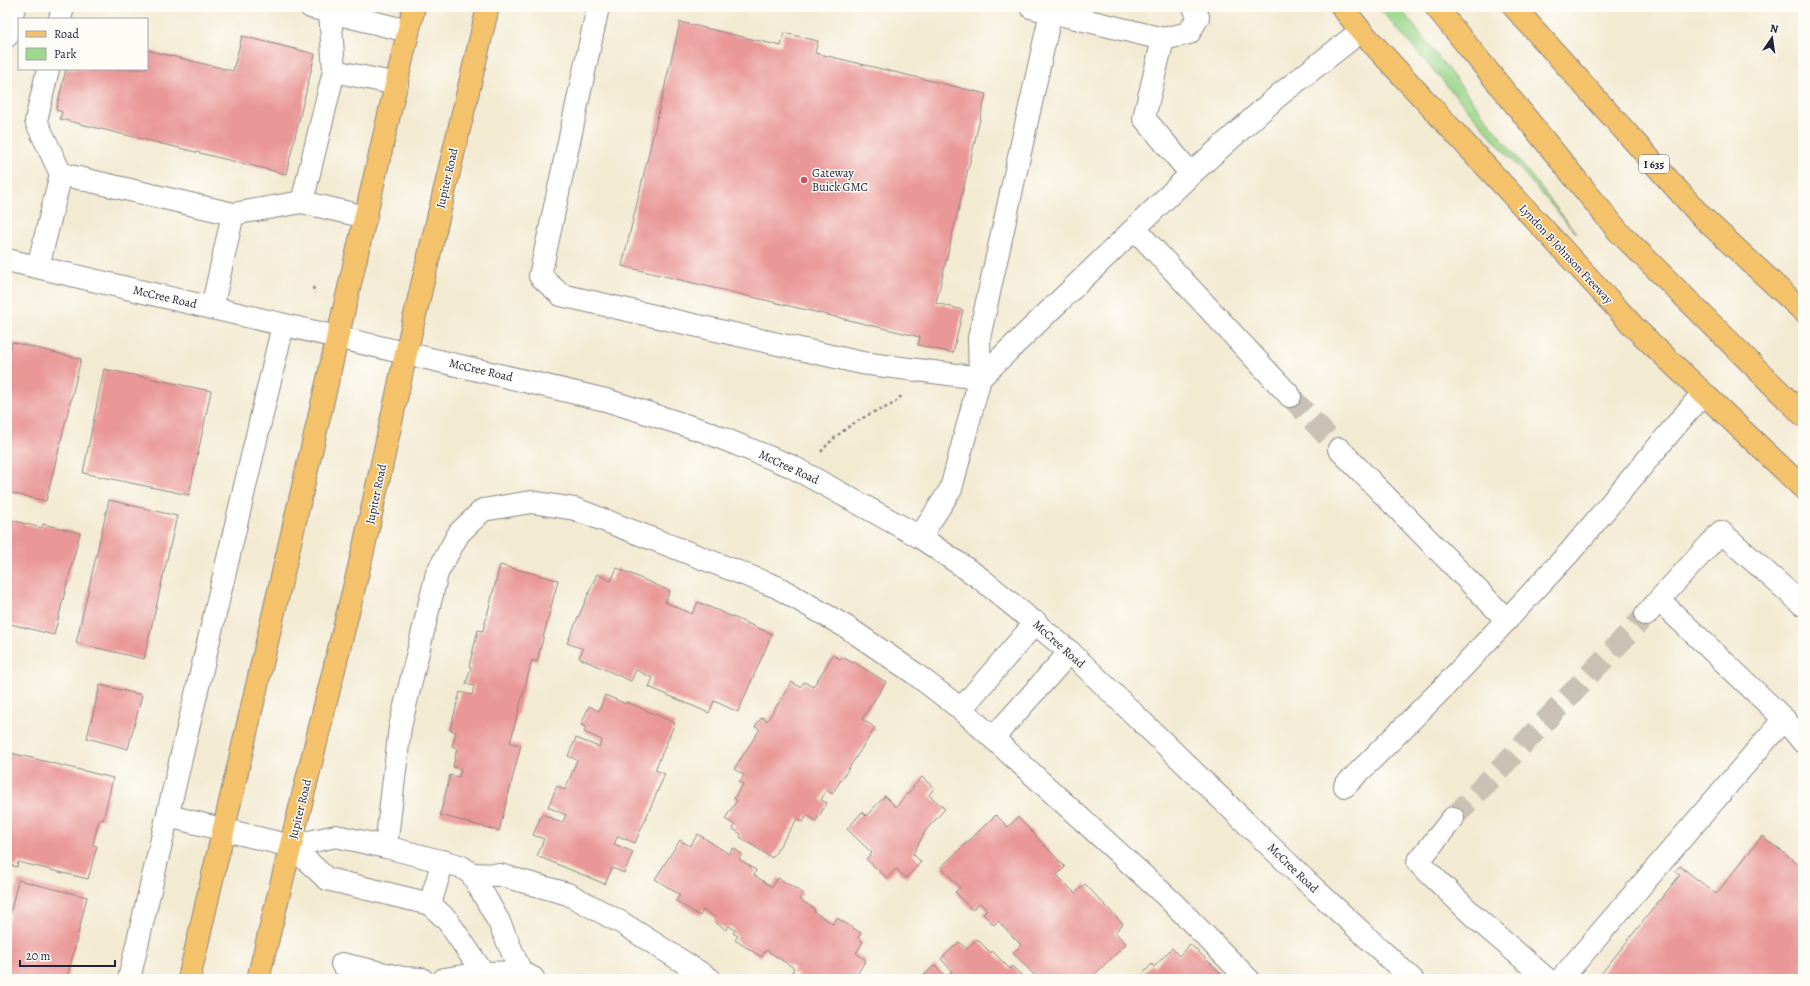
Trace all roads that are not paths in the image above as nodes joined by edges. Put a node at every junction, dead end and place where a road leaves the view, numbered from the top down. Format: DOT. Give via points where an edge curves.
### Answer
graph roads {
  1 [pos="14,7"];
  2 [pos="63,7"];
  3 [pos="414,7"];
  4 [pos="488,7"];
  5 [pos="598,7"];
  6 [pos="1194,7"];
  7 [pos="1342,7"];
  8 [pos="1436,7"];
  9 [pos="1514,7"];
  10 [pos="324,8"];
  11 [pos="1041,9"];
  12 [pos="60,18"];
  13 [pos="408,31"];
  14 [pos="1361,31"];
  15 [pos="7,36"];
  16 [pos="1163,39"];
  17 [pos="48,70"];
  18 [pos="334,70"];
  19 [pos="396,84"];
  20 [pos="60,174"];
  21 [pos="1191,174"];
  22 [pos="302,202"];
  23 [pos="233,214"];
  24 [pos="366,216"];
  25 [pos="1135,229"];
  26 [pos="7,260"];
  27 [pos="38,267"];
  28 [pos="212,308"];
  29 [pos="1803,311"];
  30 [pos="283,326"];
  31 [pos="338,338"];
  32 [pos="406,353"];
  33 [pos="980,378"];
  34 [pos="1703,393"];
  35 [pos="1290,396"];
  36 [pos="1803,415"];
  37 [pos="1339,449"];
  38 [pos="1803,488"];
  39 [pos="920,537"];
  40 [pos="1803,605"];
  41 [pos="1507,620"];
  42 [pos="1036,622"];
  43 [pos="1070,652"];
  44 [pos="961,709"];
  45 [pos="1784,719"];
  46 [pos="993,738"];
  47 [pos="1803,742"];
  48 [pos="1345,786"];
  49 [pos="168,816"];
  50 [pos="1453,818"];
  51 [pos="223,829"];
  52 [pos="291,846"];
  53 [pos="386,847"];
  54 [pos="443,861"];
  55 [pos="472,874"];
  56 [pos="430,904"];
  57 [pos="342,964"];
  58 [pos="483,973"];
  59 [pos="528,975"];
  60 [pos="129,979"];
  61 [pos="189,979"];
  62 [pos="258,979"];
  63 [pos="422,979"];
  64 [pos="444,979"];
  65 [pos="710,979"];
  66 [pos="1248,979"];
  67 [pos="1412,979"];
  68 [pos="1547,979"];
  69 [pos="1561,979"];
  1 -- 15 [label="street"];
  2 -- 12 [label="street"];
  3 -- 13 [label="main road"];
  4 -- 32 [label="main road, Jupiter Road"];
  5 -- 33 [label="street" via="540,276 561,295 862,363"];
  6 -- 16 [label="street" via="1198,17 1189,33"];
  7 -- 14 [label="main road, Lyndon B Johnson Freeway"];
  8 -- 36 [label="main road" via="1618,231"];
  9 -- 29 [label="main road, I 635" via="1700,215"];
  10 -- 13 [label="street"];
  10 -- 18 [label="street"];
  11 -- 16 [label="street"];
  11 -- 33 [label="street" via="979,338"];
  13 -- 19 [label="main road"];
  14 -- 21 [label="street" via="1278,96"];
  14 -- 34 [label="main road, Lyndon B Johnson Freeway" via="1636,329"];
  16 -- 21 [label="street" via="1144,118"];
  17 -- 20 [label="street" via="36,121"];
  18 -- 19 [label="street"];
  18 -- 22 [label="street"];
  19 -- 24 [label="main road"];
  20 -- 23 [label="street"];
  20 -- 27 [label="street"];
  21 -- 25 [label="street"];
  22 -- 23 [label="street"];
  22 -- 24 [label="street"];
  23 -- 28 [label="street"];
  24 -- 31 [label="main road"];
  25 -- 33 [label="street"];
  25 -- 35 [label="street"];
  26 -- 27 [label="street, McCree Road"];
  27 -- 28 [label="street, McCree Road"];
  28 -- 30 [label="street, McCree Road"];
  30 -- 31 [label="street, McCree Road"];
  30 -- 49 [label="street"];
  31 -- 32 [label="street, McCree Road"];
  31 -- 51 [label="main road"];
  32 -- 39 [label="street, McCree Road" via="606,400 704,431 791,466"];
  32 -- 52 [label="main road, Jupiter Road" via="363,552"];
  33 -- 39 [label="street" via="951,489"];
  34 -- 38 [label="main road, Lyndon B Johnson Freeway"];
  34 -- 41 [label="street" via="1570,552"];
  37 -- 41 [label="street"];
  39 -- 42 [label="street, McCree Road" via="980,578"];
  40 -- 45 [label="street" via="1721,532 1652,607"];
  41 -- 48 [label="street"];
  42 -- 43 [label="street, McCree Road"];
  42 -- 44 [label="street"];
  43 -- 46 [label="street"];
  43 -- 67 [label="street, McCree Road" via="1304,879"];
  44 -- 46 [label="street"];
  44 -- 53 [label="street" via="848,628 777,587 575,509 531,502 483,510 458,533 437,574 400,727"];
  45 -- 47 [label="street"];
  45 -- 69 [label="street"];
  46 -- 66 [label="street" via="1169,900"];
  49 -- 51 [label="street"];
  49 -- 60 [label="street"];
  50 -- 68 [label="street" via="1418,862 1476,919"];
  51 -- 52 [label="street"];
  51 -- 61 [label="main road"];
  52 -- 53 [label="street" via="336,836"];
  52 -- 56 [label="street" via="327,879"];
  52 -- 62 [label="main road, Jupiter Road"];
  53 -- 54 [label="street"];
  54 -- 55 [label="street" via="460,866"];
  54 -- 56 [label="street"];
  55 -- 59 [label="street"];
  55 -- 65 [label="street" via="500,875 568,894 622,923"];
  56 -- 58 [label="street" via="447,920"];
  57 -- 63 [label="street" via="402,978"];
  58 -- 59 [label="street"];
  58 -- 64 [label="street"];
}
